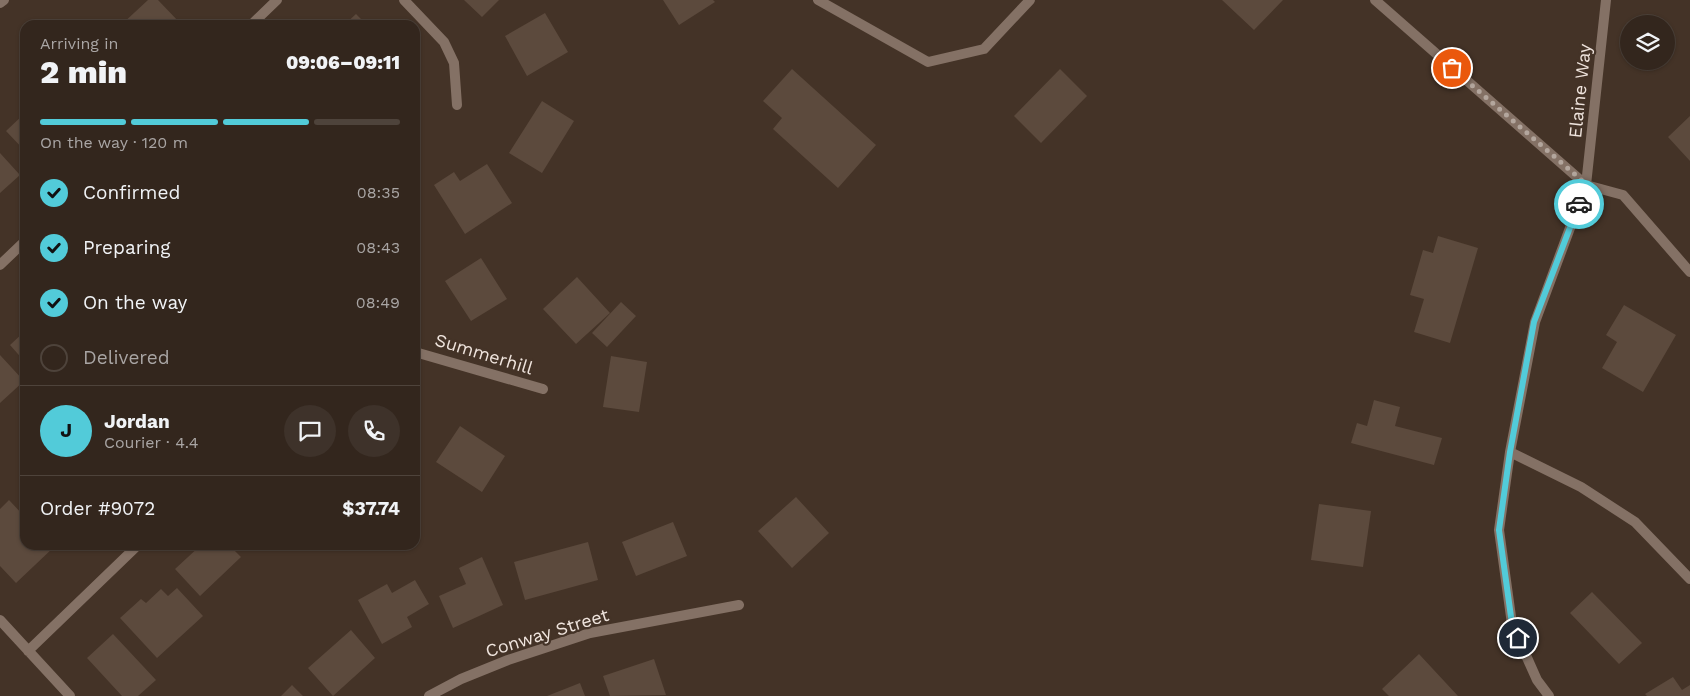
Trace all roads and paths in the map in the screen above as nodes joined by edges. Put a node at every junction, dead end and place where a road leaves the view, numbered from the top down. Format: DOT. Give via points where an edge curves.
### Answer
graph roads {
  1 [pos="4,0"];
  2 [pos="277,0"];
  3 [pos="404,0"];
  4 [pos="818,0"];
  5 [pos="1030,0"];
  6 [pos="1375,0"];
  7 [pos="1606,0"];
  8 [pos="0,4"];
  9 [pos="256,20"];
  10 [pos="456,105"];
  11 [pos="1586,184"];
  12 [pos="20,246"];
  13 [pos="0,265"];
  14 [pos="1690,272"];
  15 [pos="420,353"];
  16 [pos="543,389"];
  17 [pos="1510,452"];
  18 [pos="133,550"];
  19 [pos="1690,579"];
  20 [pos="739,605"];
  21 [pos="0,620"];
  22 [pos="28,651"];
  23 [pos="70,696"];
  24 [pos="429,696"];
  25 [pos="1549,696"];
  1 -- 8 [label="street"];
  2 -- 9 [label="street"];
  3 -- 10 [label="street" via="444,42 454,63"];
  4 -- 5 [label="street" via="928,62 984,49"];
  6 -- 11 [label="street"];
  7 -- 11 [label="street, Elaine Way"];
  11 -- 14 [label="street" via="1623,195"];
  11 -- 17 [label="street, Elaine Way" via="1534,322"];
  12 -- 13 [label="street"];
  15 -- 16 [label="street, Summerhill"];
  17 -- 19 [label="street" via="1581,487 1635,522"];
  17 -- 25 [label="street, Elaine Way" via="1499,530 1512,624 1537,680"];
  18 -- 22 [label="street"];
  20 -- 24 [label="street, Conway Street" via="590,633 508,660"];
  21 -- 22 [label="street"];
  22 -- 23 [label="street"];
}
